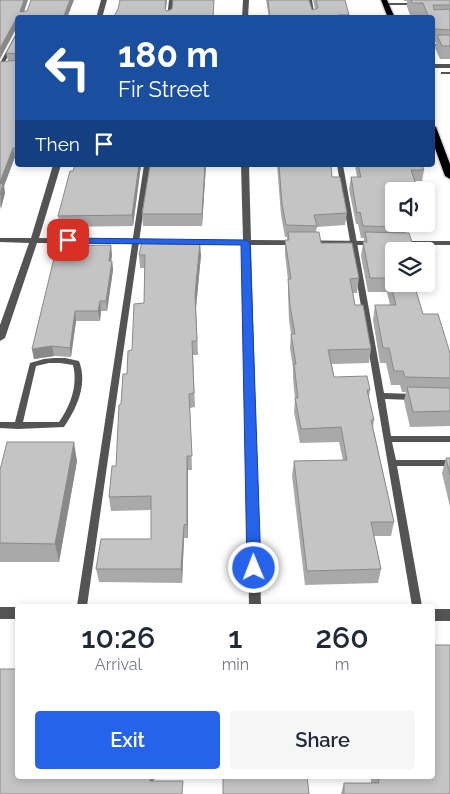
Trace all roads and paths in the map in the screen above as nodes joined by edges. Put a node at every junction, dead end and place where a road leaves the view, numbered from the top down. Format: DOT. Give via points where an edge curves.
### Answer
graph roads {
  1 [pos="104,0"];
  2 [pos="171,0"];
  3 [pos="246,0"];
  4 [pos="310,0"];
  5 [pos="385,2"];
  6 [pos="423,4"];
  7 [pos="100,15"];
  8 [pos="168,15"];
  9 [pos="245,15"];
  10 [pos="312,15"];
  11 [pos="391,15"];
  12 [pos="15,37"];
  13 [pos="435,45"];
  14 [pos="450,45"];
  15 [pos="10,65"];
  16 [pos="0,66"];
  17 [pos="435,66"];
  18 [pos="450,66"];
  19 [pos="450,73"];
  20 [pos="446,75"];
  21 [pos="435,135"];
  22 [pos="56,167"];
  23 [pos="147,167"];
  24 [pos="245,167"];
  25 [pos="340,167"];
  26 [pos="450,176"];
  27 [pos="0,240"];
  28 [pos="34,240"];
  29 [pos="136,241"];
  30 [pos="166,242"];
  31 [pos="176,242"];
  32 [pos="246,243"];
  33 [pos="355,243"];
  34 [pos="383,243"];
  35 [pos="435,243"];
  36 [pos="450,243"];
  37 [pos="0,338"];
  38 [pos="381,396"];
  39 [pos="420,397"];
  40 [pos="0,425"];
  41 [pos="18,426"];
  42 [pos="388,439"];
  43 [pos="450,439"];
  44 [pos="392,463"];
  45 [pos="450,463"];
  46 [pos="82,604"];
  47 [pos="255,604"];
  48 [pos="417,604"];
  49 [pos="0,613"];
  50 [pos="15,613"];
  51 [pos="435,615"];
  52 [pos="450,616"];
  1 -- 7 [label="street"];
  2 -- 8 [label="lane"];
  3 -- 9 [label="street"];
  4 -- 10 [label="lane"];
  5 -- 6 [label="lane"];
  5 -- 11 [label="main road"];
  12 -- 16 [label="lane"];
  13 -- 14 [label="lane"];
  15 -- 16 [label="street"];
  17 -- 18 [label="street"];
  19 -- 20 [label="lane"];
  21 -- 26 [label="main road"];
  22 -- 28 [label="street"];
  23 -- 29 [label="lane"];
  24 -- 32 [label="street"];
  25 -- 33 [label="lane"];
  27 -- 28 [label="street"];
  28 -- 29 [label="street"];
  28 -- 37 [label="street"];
  29 -- 30 [label="street"];
  29 -- 46 [label="lane"];
  31 -- 32 [label="street"];
  32 -- 33 [label="street"];
  32 -- 47 [label="street"];
  33 -- 34 [label="street"];
  33 -- 38 [label="lane"];
  35 -- 36 [label="street"];
  38 -- 39 [label="lane"];
  38 -- 42 [label="lane"];
  40 -- 41 [label="lane"];
  41 -- 41 [label="lane" via="61,425 73,409 80,372 76,363 45,360 33,365"];
  42 -- 43 [label="lane"];
  42 -- 44 [label="lane"];
  44 -- 45 [label="lane"];
  44 -- 48 [label="lane"];
  49 -- 50 [label="street"];
  51 -- 52 [label="street"];
}
